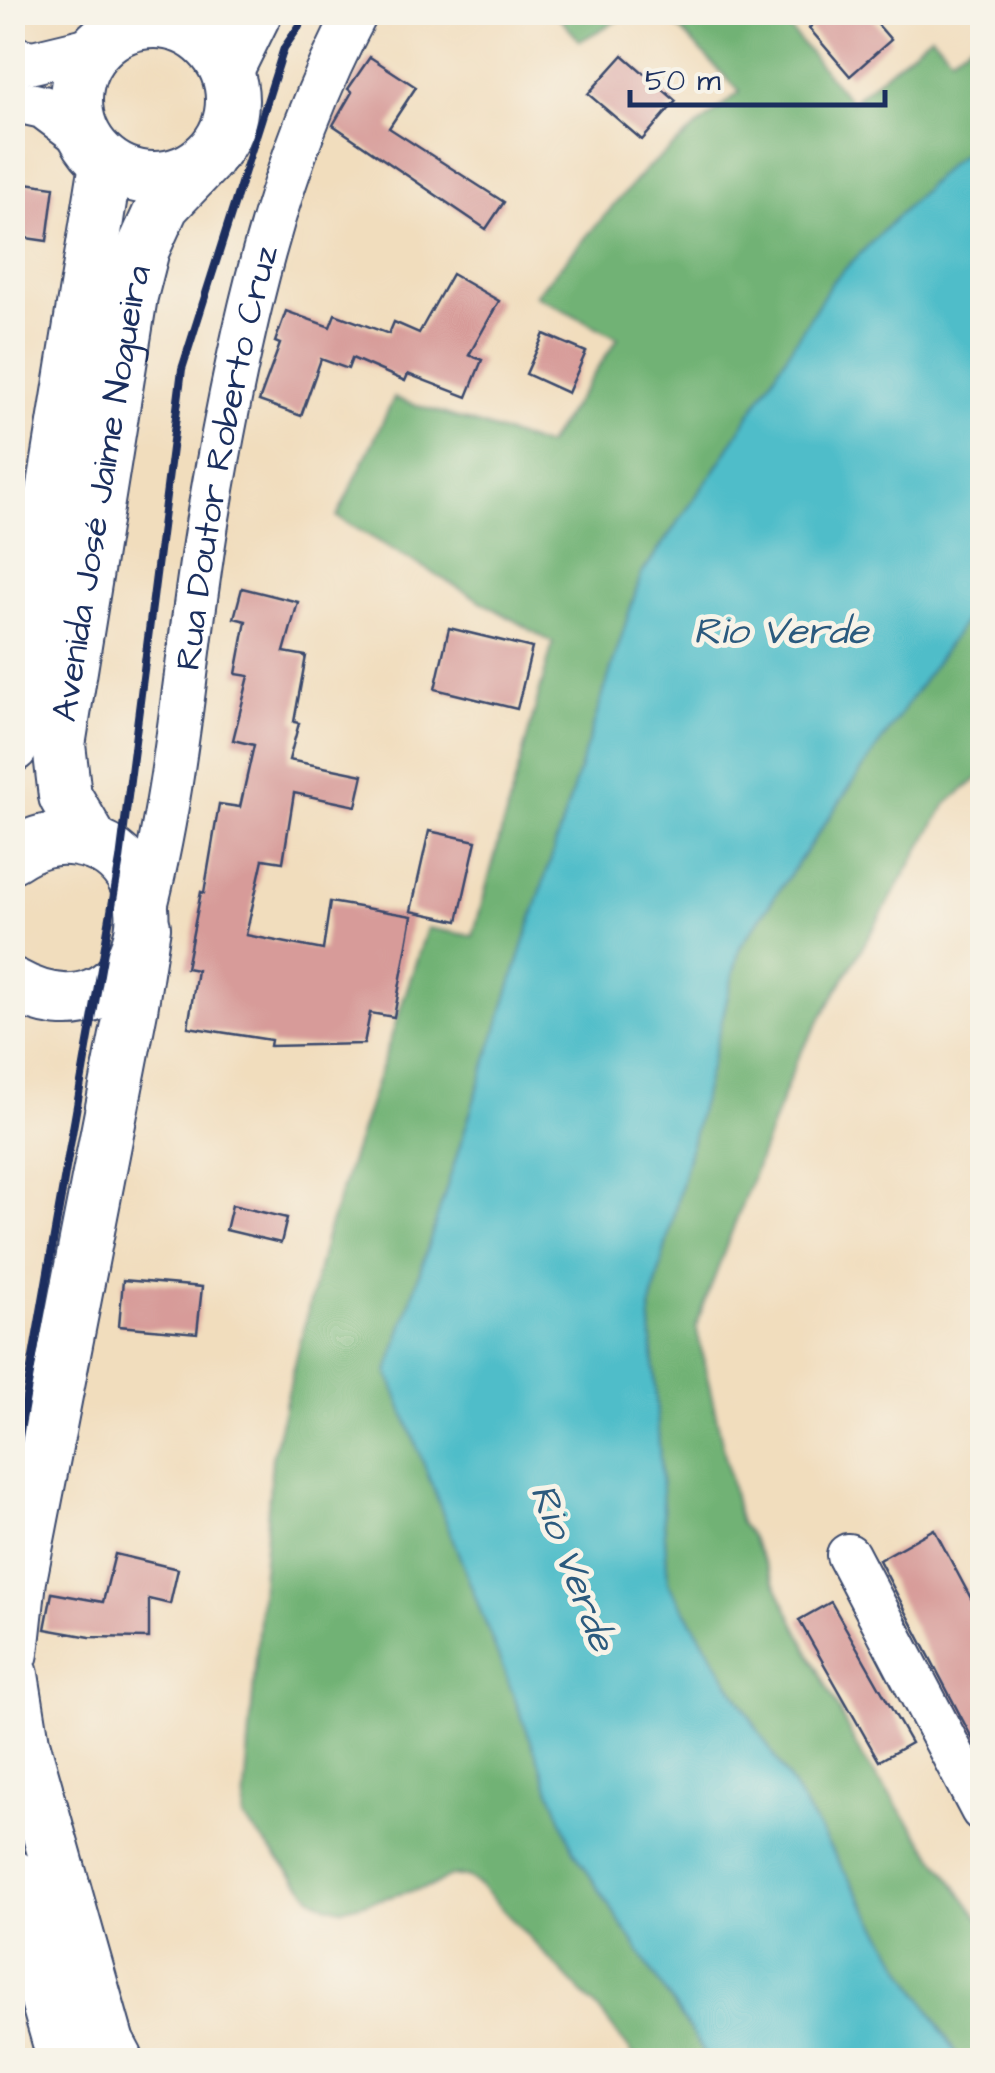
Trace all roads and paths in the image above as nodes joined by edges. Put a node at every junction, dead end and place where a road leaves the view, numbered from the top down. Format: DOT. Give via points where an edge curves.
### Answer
graph roads {
  1 [pos="261,12"];
  2 [pos="357,12"];
  3 [pos="117,28"];
  4 [pos="213,36"];
  5 [pos="12,58"];
  6 [pos="12,100"];
  7 [pos="94,150"];
  8 [pos="206,158"];
  9 [pos="12,746"];
  10 [pos="92,842"];
  11 [pos="12,856"];
  12 [pos="144,923"];
  13 [pos="12,984"];
  14 [pos="848,1555"];
  15 [pos="12,1653"];
  16 [pos="12,1675"];
  17 [pos="982,1810"];
  18 [pos="12,1876"];
  19 [pos="64,2060"];
  20 [pos="118,2060"];
  1 -- 4 [label="street"];
  2 -- 12 [label="street, Rua Doutor Roberto Cruz" via="265,240 210,506 170,796"];
  3 -- 4 [label="main road" via="162,21"];
  3 -- 5 [label="street" via="32,62"];
  3 -- 7 [label="main road" via="75,90"];
  4 -- 8 [label="main road" via="232,92 227,129"];
  6 -- 7 [label="street" via="43,107"];
  7 -- 8 [label="main road" via="139,178 175,176"];
  7 -- 9 [label="main road, Avenida José Jaime Nogueira"];
  8 -- 10 [label="main road, Avenida José Jaime Nogueira" via="164,205 131,296 59,745 65,796"];
  10 -- 11 [label="main road" via="60,837"];
  10 -- 12 [label="main road, Avenida José Jaime Nogueira" via="120,860 140,891"];
  12 -- 13 [label="main road" via="137,955 97,994 67,1002"];
  12 -- 15 [label="main road, Rua Doutor Roberto Cruz" via="20,1580"];
  14 -- 17 [label="street"];
  16 -- 20 [label="main road" via="23,1743"];
  18 -- 19 [label="main road"];
}
